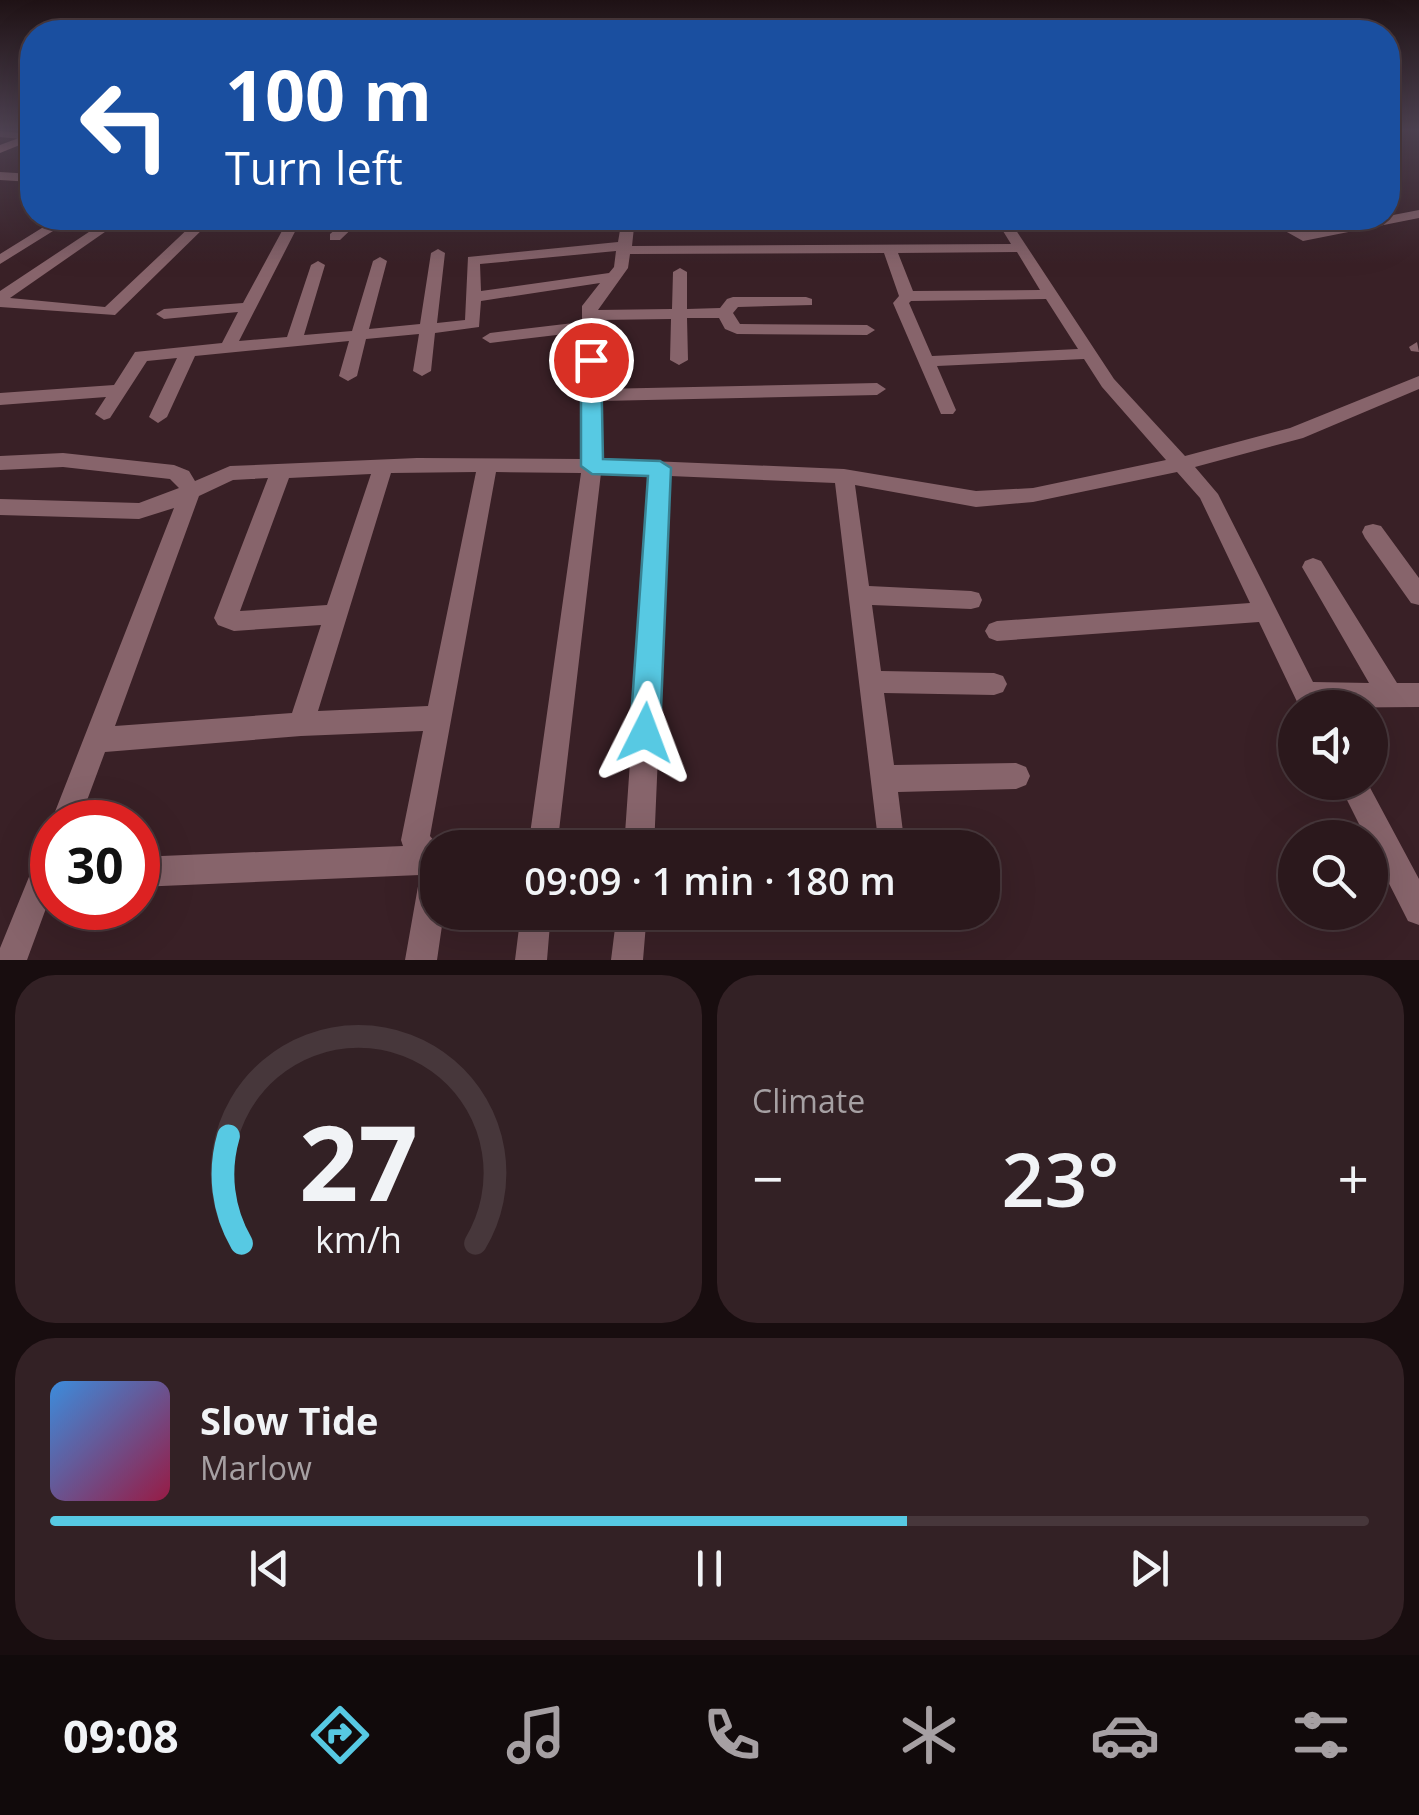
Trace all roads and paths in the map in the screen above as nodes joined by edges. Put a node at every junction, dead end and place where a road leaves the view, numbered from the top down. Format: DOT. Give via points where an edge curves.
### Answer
graph roads {
  1 [pos="47,230"];
  2 [pos="101,230"];
  3 [pos="195,230"];
  4 [pos="288,230"];
  5 [pos="343,230"];
  6 [pos="626,230"];
  7 [pos="1010,230"];
  8 [pos="1292,230"];
  9 [pos="1335,230"];
  10 [pos="335,238"];
  11 [pos="624,248"];
  12 [pos="1022,248"];
  13 [pos="890,250"];
  14 [pos="438,253"];
  15 [pos="4,255"];
  16 [pos="380,261"];
  17 [pos="318,265"];
  18 [pos="680,272"];
  19 [pos="614,277"];
  20 [pos="1051,294"];
  21 [pos="908,296"];
  22 [pos="474,297"];
  23 [pos="0,300"];
  24 [pos="806,302"];
  25 [pos="247,308"];
  26 [pos="679,313"];
  27 [pos="725,313"];
  28 [pos="164,314"];
  29 [pos="590,320"];
  30 [pos="426,329"];
  31 [pos="867,330"];
  32 [pos="361,335"];
  33 [pos="490,338"];
  34 [pos="294,341"];
  35 [pos="228,347"];
  36 [pos="189,351"];
  37 [pos="1090,354"];
  38 [pos="680,360"];
  39 [pos="926,361"];
  40 [pos="422,372"];
  41 [pos="348,376"];
  42 [pos="1419,382"];
  43 [pos="876,388"];
  44 [pos="119,390"];
  45 [pos="592,395"];
  46 [pos="0,398"];
  47 [pos="948,410"];
  48 [pos="104,414"];
  49 [pos="158,418"];
  50 [pos="0,463"];
  51 [pos="1181,464"];
  52 [pos="487,466"];
  53 [pos="592,466"];
  54 [pos="382,467"];
  55 [pos="660,468"];
  56 [pos="281,471"];
  57 [pos="844,476"];
  58 [pos="191,491"];
  59 [pos="0,506"];
  60 [pos="1372,532"];
  61 [pos="1313,568"];
  62 [pos="859,595"];
  63 [pos="1419,596"];
  64 [pos="972,600"];
  65 [pos="1268,612"];
  66 [pos="336,614"];
  67 [pos="997,631"];
  68 [pos="870,682"];
  69 [pos="994,684"];
  70 [pos="1304,690"];
  71 [pos="1390,694"];
  72 [pos="1419,695"];
  73 [pos="437,718"];
  74 [pos="301,724"];
  75 [pos="98,740"];
  76 [pos="1016,776"];
  77 [pos="882,779"];
  78 [pos="75,800"];
  79 [pos="1361,800"];
  80 [pos="544,830"];
  81 [pos="640,830"];
  82 [pos="889,830"];
  83 [pos="420,846"];
  84 [pos="420,860"];
  85 [pos="160,871"];
  86 [pos="1419,910"];
  87 [pos="30,916"];
  88 [pos="426,930"];
  89 [pos="534,930"];
  90 [pos="630,930"];
  91 [pos="11,960"];
  92 [pos="421,960"];
  93 [pos="531,960"];
  94 [pos="627,960"];
  1 -- 15 [label="street"];
  2 -- 23 [label="street"];
  3 -- 23 [label="street" via="109,312"];
  4 -- 25 [label="street"];
  5 -- 10 [label="street"];
  6 -- 11 [label="street"];
  7 -- 12 [label="street"];
  8 -- 9 [label="street" via="1303,236"];
  11 -- 13 [label="street"];
  11 -- 19 [label="street"];
  11 -- 22 [label="street" via="473,260"];
  12 -- 13 [label="street"];
  12 -- 20 [label="street"];
  13 -- 21 [label="street"];
  14 -- 30 [label="street"];
  16 -- 32 [label="street"];
  17 -- 34 [label="street"];
  18 -- 26 [label="street"];
  19 -- 22 [label="street"];
  19 -- 29 [label="street" via="590,306"];
  20 -- 21 [label="street"];
  20 -- 37 [label="street"];
  21 -- 39 [label="street" via="900,301"];
  22 -- 30 [label="street" via="474,324"];
  24 -- 27 [label="street" via="733,302"];
  25 -- 28 [label="street"];
  25 -- 35 [label="street"];
  26 -- 27 [label="street"];
  26 -- 29 [label="street"];
  26 -- 38 [label="street"];
  27 -- 31 [label="street" via="737,329"];
  29 -- 33 [label="street"];
  29 -- 45 [label="street"];
  30 -- 32 [label="street"];
  30 -- 40 [label="street"];
  32 -- 34 [label="street"];
  32 -- 41 [label="street"];
  34 -- 35 [label="street"];
  35 -- 36 [label="street"];
  36 -- 44 [label="street" via="141,356"];
  36 -- 49 [label="street"];
  37 -- 39 [label="street"];
  37 -- 51 [label="street"];
  39 -- 47 [label="street"];
  42 -- 51 [label="street" via="1296,433"];
  43 -- 45 [label="street"];
  44 -- 46 [label="street"];
  44 -- 48 [label="street"];
  45 -- 53 [label="street"];
  50 -- 58 [label="street" via="62,460 174,472"];
  51 -- 57 [label="street" via="976,499"];
  51 -- 65 [label="street" via="1208,494"];
  52 -- 53 [label="street"];
  52 -- 54 [label="street"];
  52 -- 73 [label="street"];
  53 -- 55 [label="street"];
  53 -- 80 [label="street"];
  54 -- 56 [label="street"];
  54 -- 66 [label="street"];
  55 -- 57 [label="street"];
  55 -- 81 [label="street"];
  56 -- 58 [label="street" via="230,474"];
  56 -- 66 [label="street" via="226,618"];
  57 -- 62 [label="street"];
  58 -- 59 [label="street" via="139,511"];
  58 -- 75 [label="street"];
  60 -- 63 [label="street"];
  61 -- 71 [label="street"];
  62 -- 64 [label="street"];
  62 -- 68 [label="street"];
  65 -- 67 [label="street"];
  65 -- 70 [label="street"];
  66 -- 74 [label="street"];
  68 -- 69 [label="street"];
  68 -- 77 [label="street"];
  71 -- 72 [label="street"];
  73 -- 74 [label="street"];
  73 -- 83 [label="street" via="415,840"];
  74 -- 75 [label="street"];
  75 -- 78 [label="street"];
  76 -- 77 [label="street"];
  77 -- 82 [label="street"];
  79 -- 86 [label="street"];
  84 -- 85 [label="street"];
  87 -- 91 [label="street"];
  88 -- 92 [label="street"];
  89 -- 93 [label="street"];
  90 -- 94 [label="street"];
}
